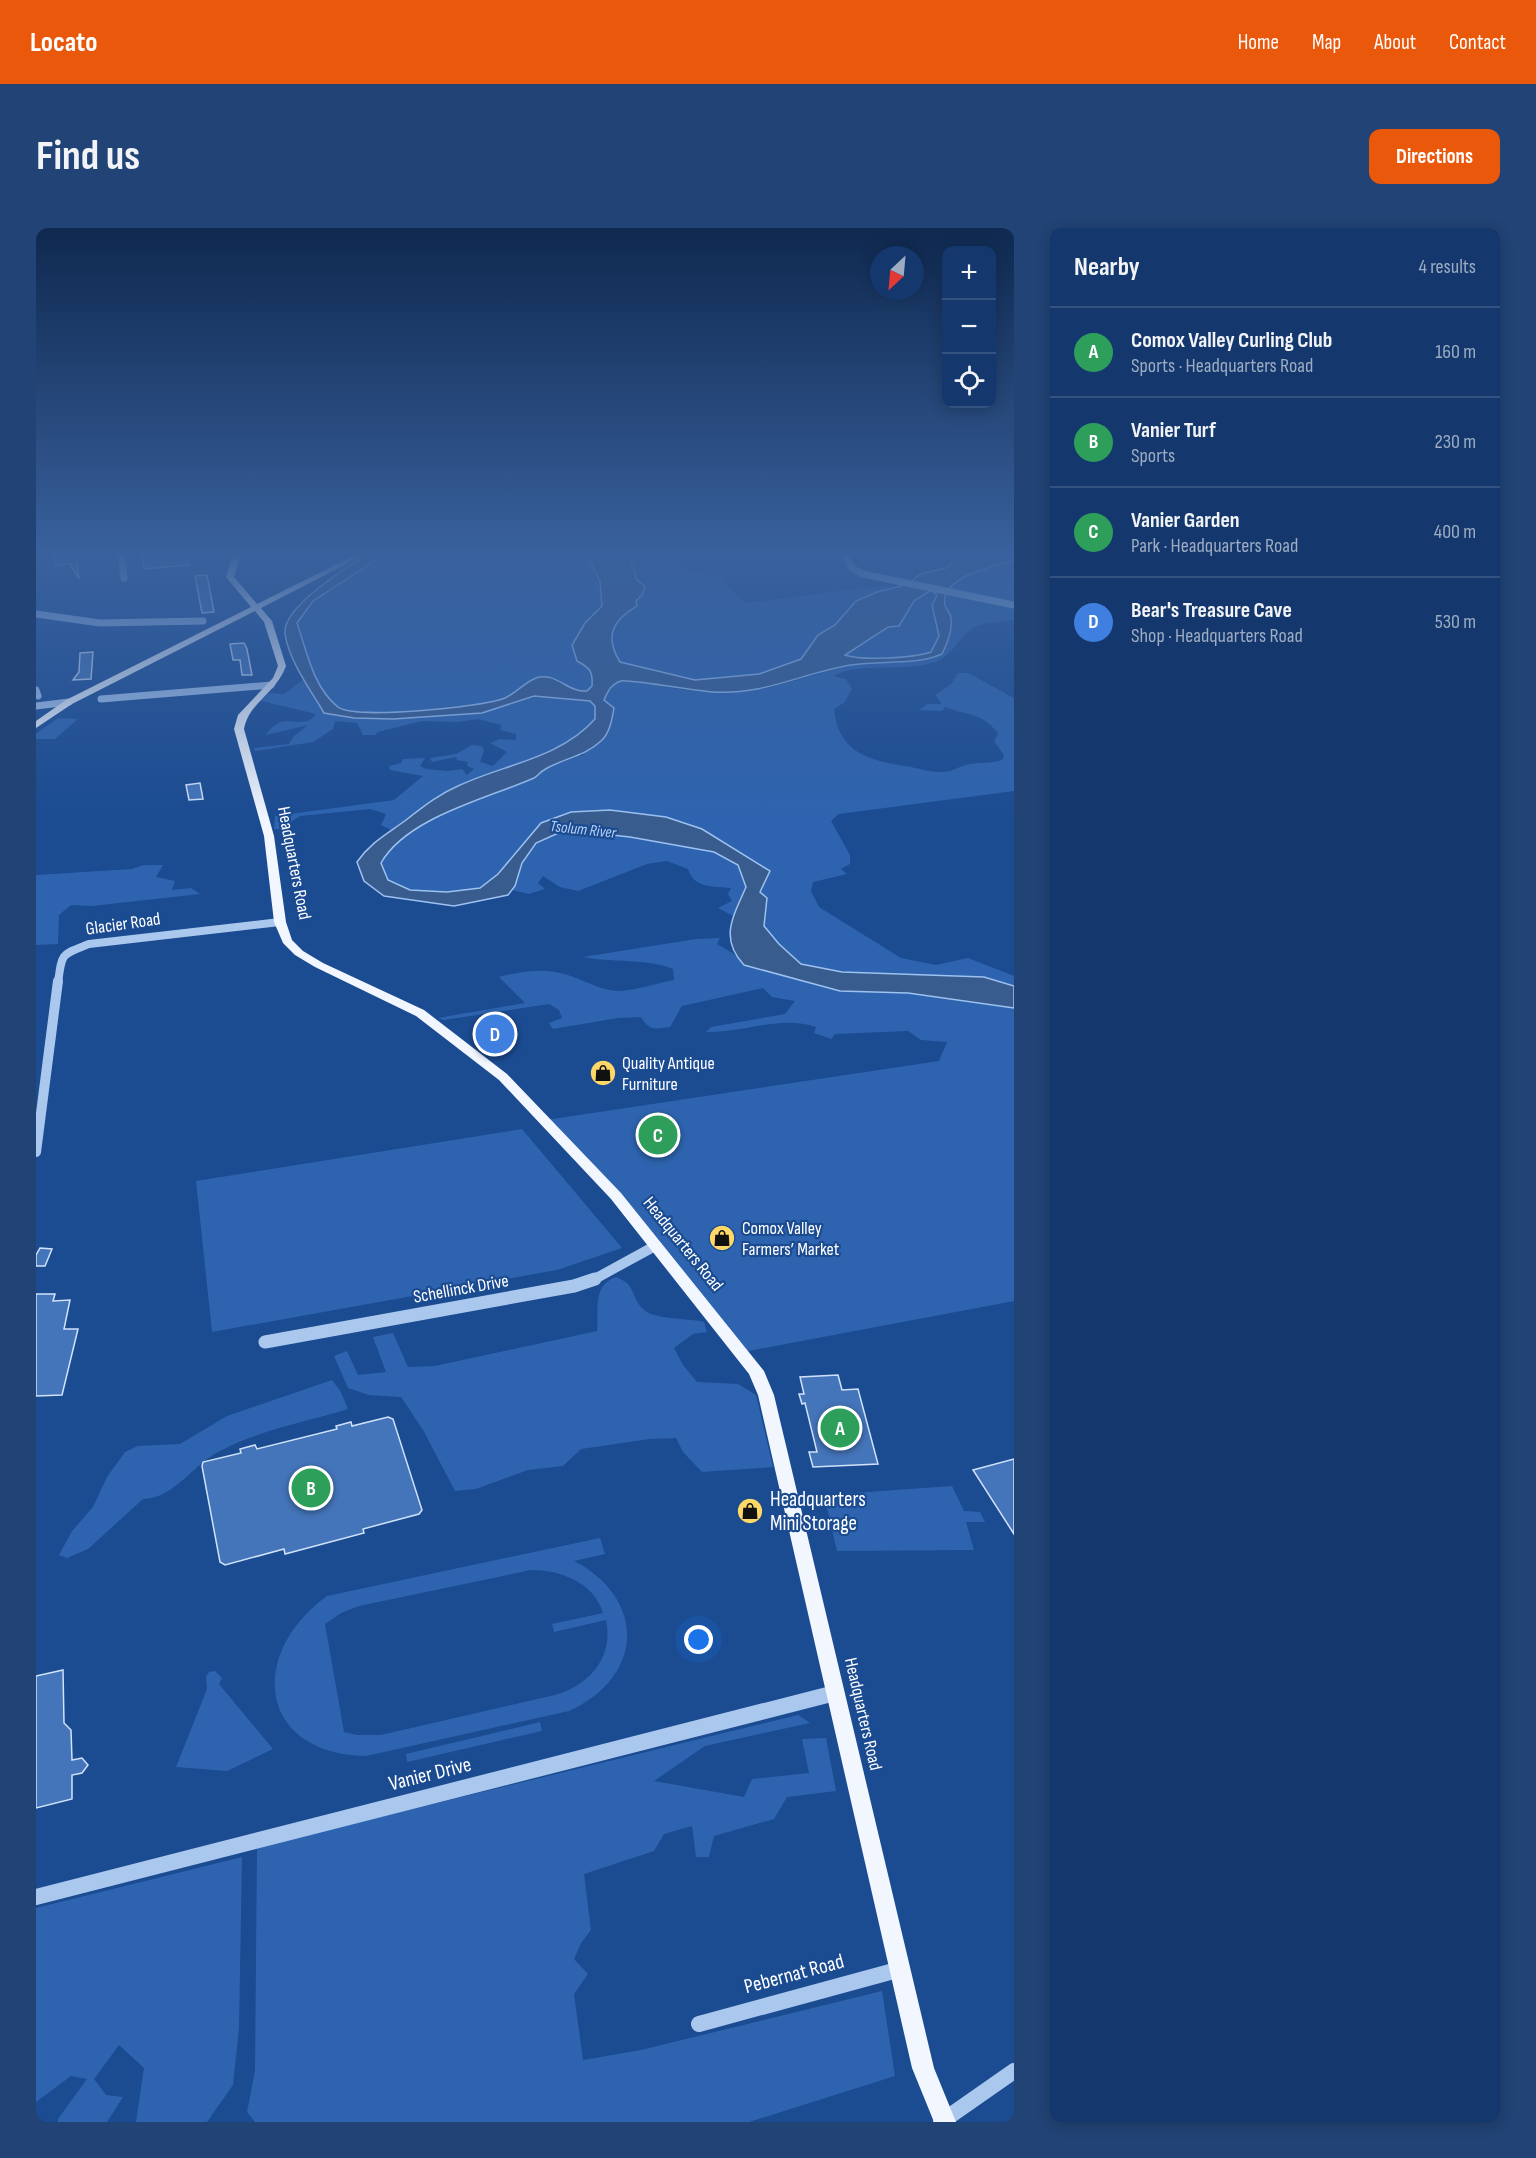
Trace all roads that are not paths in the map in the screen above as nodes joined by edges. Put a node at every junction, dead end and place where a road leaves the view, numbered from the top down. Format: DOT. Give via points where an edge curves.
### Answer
graph roads {
  1 [pos="185,642"];
  2 [pos="275,642"];
  3 [pos="271,685"];
  4 [pos="102,699"];
  5 [pos="69,702"];
  6 [pos="36,707"];
  7 [pos="38,724"];
  8 [pos="280,922"];
  9 [pos="47,1059"];
  10 [pos="36,1060"];
  11 [pos="36,1152"];
  12 [pos="654,1246"];
  13 [pos="265,1342"];
  14 [pos="835,1693"];
  15 [pos="36,1897"];
  16 [pos="901,1969"];
  17 [pos="699,2024"];
  18 [pos="1014,2071"];
  19 [pos="943,2121"];
  1 -- 5 [label="main road"];
  2 -- 3 [label="main road, Headquarters Road" via="282,666"];
  3 -- 4 [label="street"];
  3 -- 8 [label="main road, Headquarters Road" via="242,715 239,729 269,836"];
  5 -- 6 [label="street"];
  5 -- 7 [label="main road"];
  6 -- 7 [label="main road" via="44,713"];
  8 -- 9 [label="street, Glacier Road" via="89,944 65,953"];
  8 -- 12 [label="main road, Headquarters Road" via="287,941 299,953 420,1013 476,1054 546,1119 616,1196"];
  9 -- 10 [label="street"];
  9 -- 11 [label="street, Glacier Road"];
  12 -- 13 [label="street, Schellinck Drive" via="594,1280 574,1286"];
  12 -- 14 [label="main road, Headquarters Road" via="743,1352 766,1395"];
  14 -- 15 [label="street, Vanier Drive"];
  14 -- 16 [label="main road, Headquarters Road"];
  16 -- 17 [label="street, Pebernat Road"];
  16 -- 19 [label="main road, Headquarters Road" via="923,2068"];
  18 -- 19 [label="street"];
}
